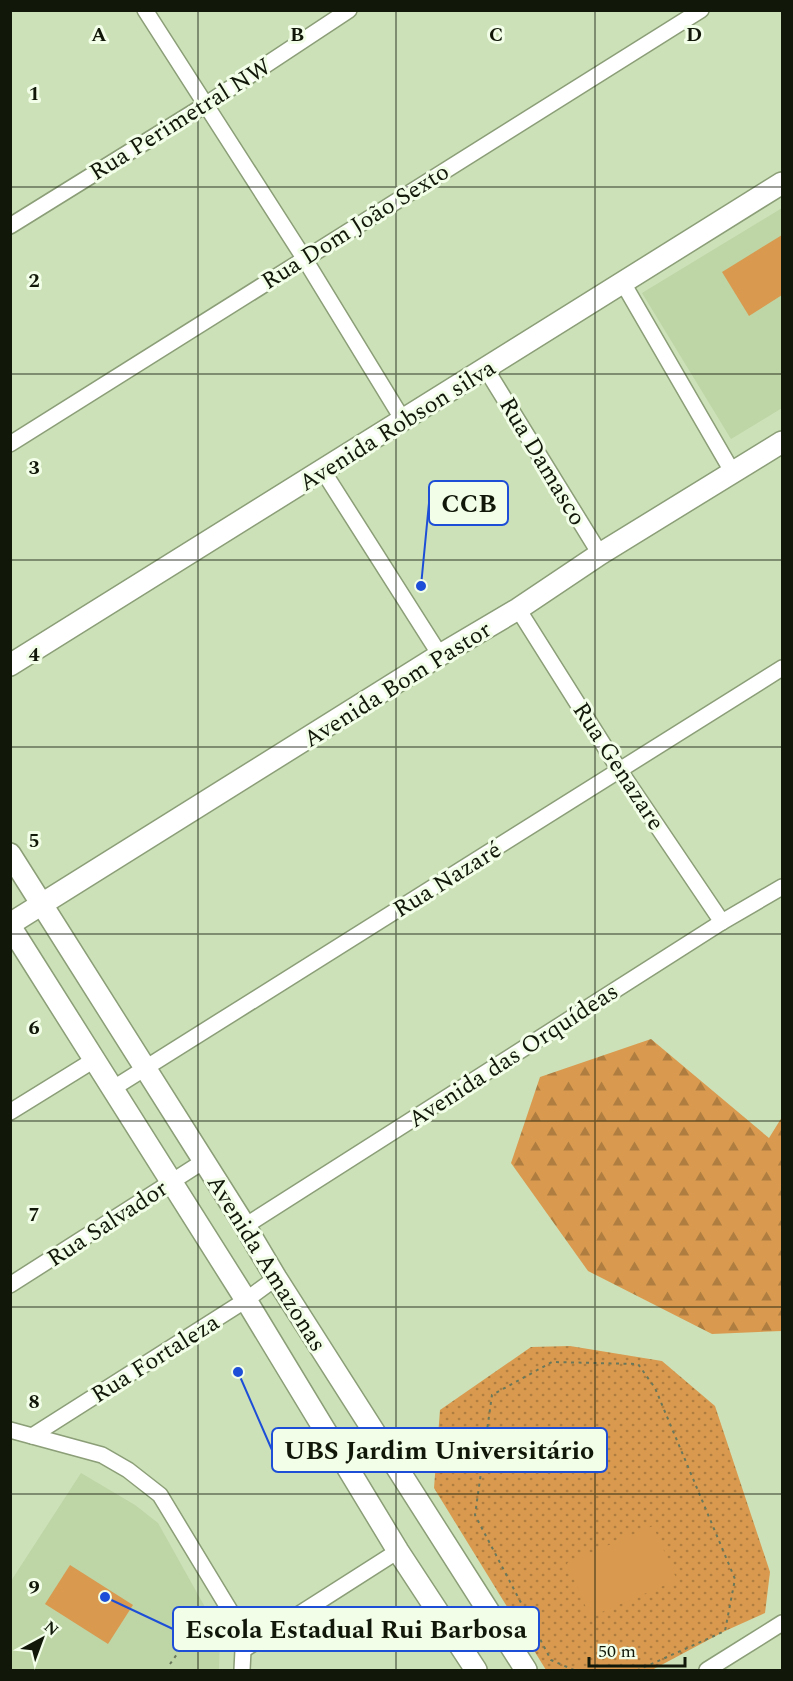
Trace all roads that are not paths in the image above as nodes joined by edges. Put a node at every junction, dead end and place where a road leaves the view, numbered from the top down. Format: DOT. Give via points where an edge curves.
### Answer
graph roads {
  1 [pos="145,10"];
  2 [pos="349,10"];
  3 [pos="701,10"];
  4 [pos="205,105"];
  5 [pos="783,183"];
  6 [pos="10,226"];
  7 [pos="304,258"];
  8 [pos="623,283"];
  9 [pos="486,369"];
  10 [pos="403,420"];
  11 [pos="783,442"];
  12 [pos="10,444"];
  13 [pos="323,471"];
  14 [pos="733,473"];
  15 [pos="600,554"];
  16 [pos="518,609"];
  17 [pos="440,656"];
  18 [pos="10,665"];
  19 [pos="783,668"];
  20 [pos="620,771"];
  21 [pos="10,854"];
  22 [pos="783,887"];
  23 [pos="42,905"];
  24 [pos="722,922"];
  25 [pos="10,925"];
  26 [pos="94,1060"];
  27 [pos="146,1068"];
  28 [pos="112,1089"];
  29 [pos="10,1112"];
  30 [pos="204,1161"];
  31 [pos="171,1183"];
  32 [pos="245,1226"];
  33 [pos="276,1278"];
  34 [pos="10,1285"];
  35 [pos="246,1300"];
  36 [pos="10,1430"];
  37 [pos="32,1436"];
  38 [pos="398,1551"];
  39 [pos="783,1623"];
  40 [pos="243,1650"];
  41 [pos="715,1668"];
  42 [pos="242,1671"];
  43 [pos="476,1671"];
  44 [pos="526,1671"];
  1 -- 4 [label="street"];
  2 -- 4 [label="street, Rua Perimetral NW"];
  3 -- 7 [label="street, Rua Dom João Sexto"];
  4 -- 6 [label="street, Rua Perimetral NW"];
  4 -- 7 [label="street"];
  5 -- 8 [label="street, Avenida Robson silva"];
  7 -- 10 [label="street"];
  7 -- 12 [label="street, Rua Dom João Sexto"];
  8 -- 9 [label="street, Avenida Robson silva"];
  8 -- 14 [label="street"];
  9 -- 10 [label="street, Avenida Robson silva"];
  9 -- 15 [label="street, Rua Damasco"];
  10 -- 13 [label="street, Avenida Robson silva"];
  11 -- 14 [label="street, Avenida Bom Pastor"];
  13 -- 17 [label="street"];
  13 -- 18 [label="street, Avenida Robson silva"];
  14 -- 15 [label="street, Avenida Bom Pastor"];
  15 -- 16 [label="street, Avenida Bom Pastor"];
  16 -- 17 [label="street, Avenida Bom Pastor"];
  16 -- 20 [label="street, Rua Genazare"];
  17 -- 23 [label="street, Avenida Bom Pastor"];
  19 -- 20 [label="street, Rua Nazaré"];
  20 -- 24 [label="street, Rua Genazare"];
  20 -- 27 [label="street, Rua Nazaré"];
  21 -- 23 [label="street, Avenida Amazonas"];
  22 -- 24 [label="street, Avenida das Orquídeas"];
  23 -- 25 [label="street, Avenida Bom Pastor"];
  23 -- 27 [label="street, Avenida Amazonas"];
  24 -- 32 [label="street, Avenida das Orquídeas"];
  25 -- 26 [label="street, Avenida Amazonas"];
  26 -- 28 [label="street, Avenida Amazonas"];
  26 -- 29 [label="street"];
  27 -- 28 [label="street, Rua Nazaré"];
  27 -- 30 [label="street, Avenida Amazonas"];
  28 -- 31 [label="street, Avenida Amazonas"];
  30 -- 31 [label="street, Rua Salvador"];
  30 -- 32 [label="street, Avenida Amazonas"];
  31 -- 34 [label="street, Rua Salvador"];
  31 -- 35 [label="street, Avenida Amazonas"];
  32 -- 33 [label="street, Avenida Amazonas"];
  33 -- 35 [label="street, Rua Fortaleza"];
  33 -- 44 [label="street, Avenida Amazonas"];
  35 -- 37 [label="street, Rua Fortaleza"];
  35 -- 38 [label="street, Avenida Amazonas"];
  36 -- 37 [label="street"];
  37 -- 40 [label="street" via="102,1455 160,1496 232,1614"];
  38 -- 40 [label="street"];
  38 -- 43 [label="street, Avenida Amazonas"];
  39 -- 41 [label="street"];
  40 -- 42 [label="street"];
}
